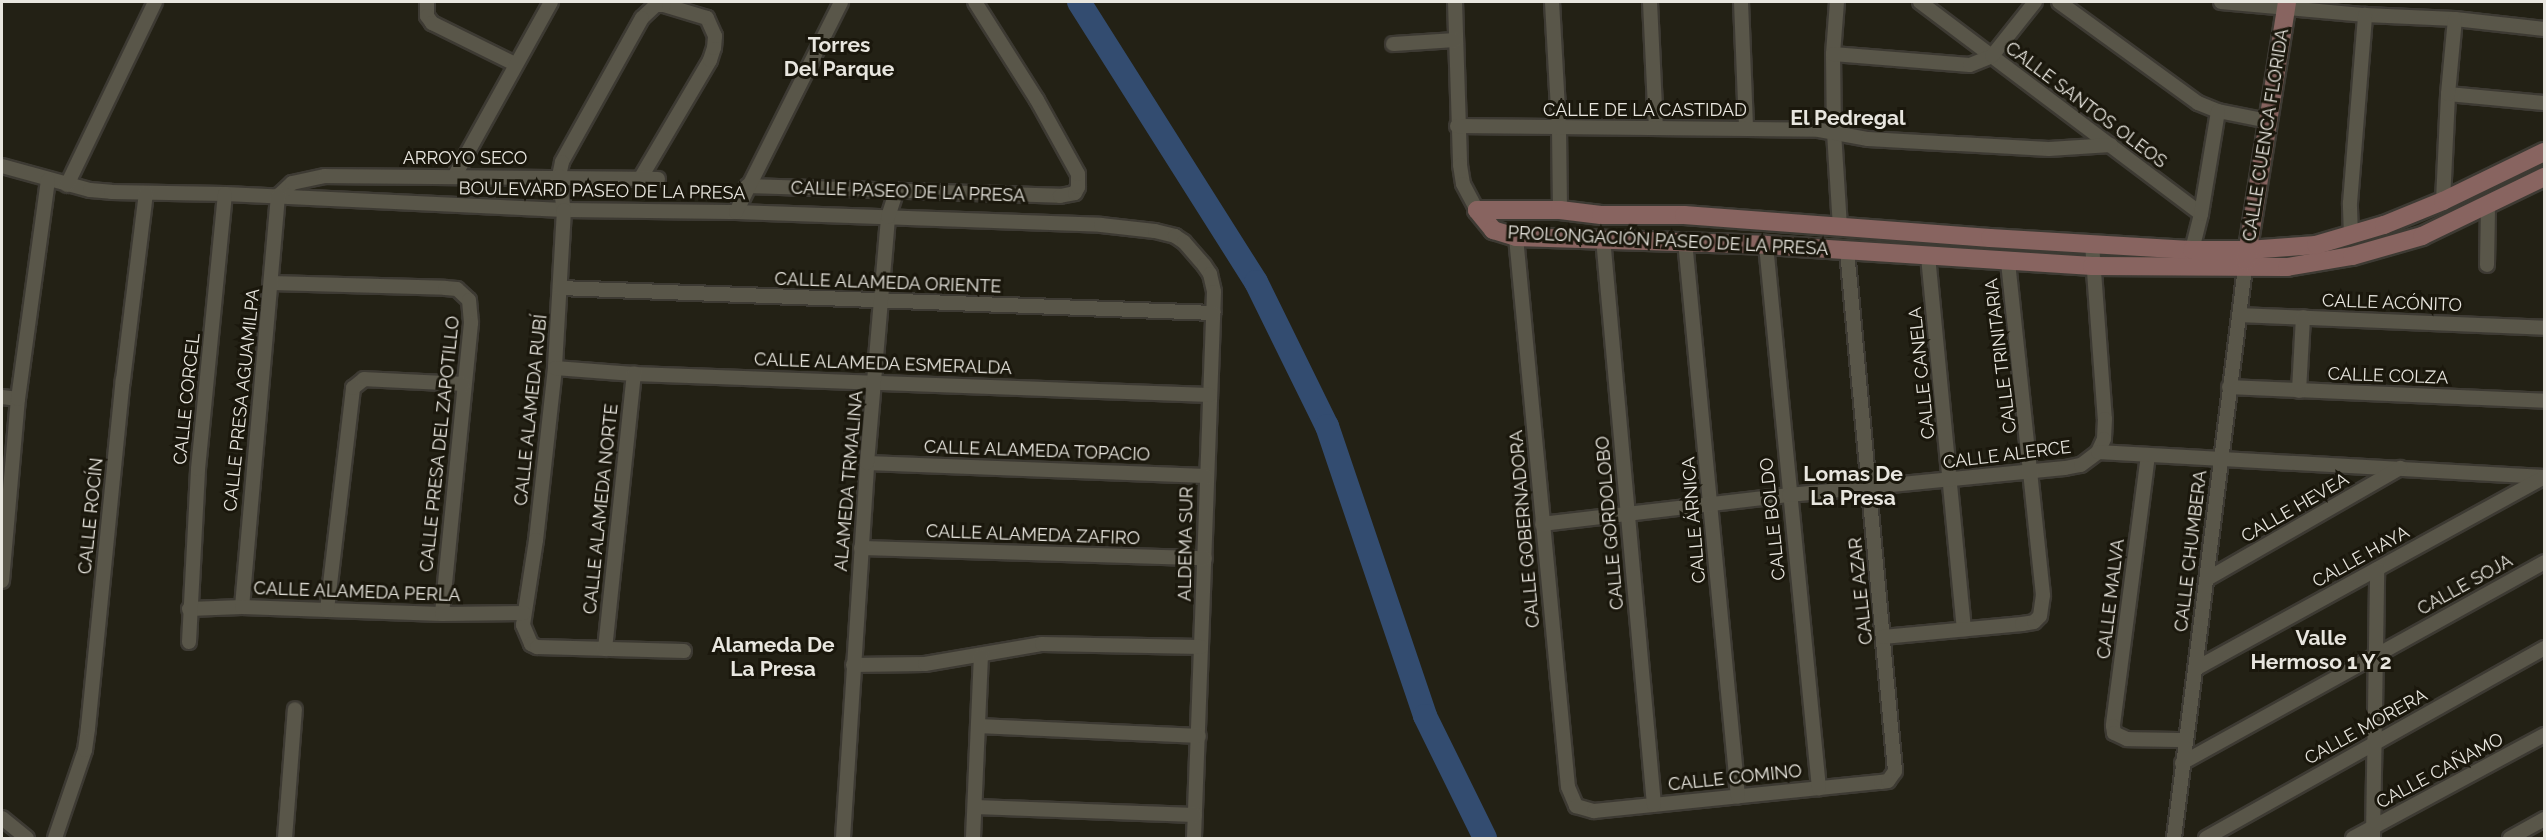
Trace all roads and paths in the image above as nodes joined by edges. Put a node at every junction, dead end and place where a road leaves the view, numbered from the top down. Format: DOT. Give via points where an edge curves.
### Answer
graph roads {
  1 [pos="155,2"];
  2 [pos="427,2"];
  3 [pos="551,2"];
  4 [pos="841,2"];
  5 [pos="975,2"];
  6 [pos="1455,2"];
  7 [pos="1552,2"];
  8 [pos="1650,2"];
  9 [pos="1741,2"];
  10 [pos="1837,2"];
  11 [pos="1920,2"];
  12 [pos="2035,2"];
  13 [pos="2059,2"];
  14 [pos="2221,2"];
  15 [pos="2286,5"];
  16 [pos="2365,15"];
  17 [pos="2455,19"];
  18 [pos="2544,29"];
  19 [pos="1456,40"];
  20 [pos="1393,44"];
  21 [pos="1833,54"];
  22 [pos="1992,56"];
  23 [pos="515,64"];
  24 [pos="2448,94"];
  25 [pos="2544,103"];
  26 [pos="2218,111"];
  27 [pos="2268,121"];
  28 [pos="1456,126"];
  29 [pos="1559,128"];
  30 [pos="1656,128"];
  31 [pos="1746,128"];
  32 [pos="1834,132"];
  33 [pos="2111,145"];
  34 [pos="2544,152"];
  35 [pos="2,166"];
  36 [pos="559,176"];
  37 [pos="454,177"];
  38 [pos="2544,177"];
  39 [pos="640,179"];
  40 [pos="658,179"];
  41 [pos="48,180"];
  42 [pos="67,184"];
  43 [pos="747,186"];
  44 [pos="146,193"];
  45 [pos="896,193"];
  46 [pos="225,194"];
  47 [pos="278,196"];
  48 [pos="2443,201"];
  49 [pos="2488,206"];
  50 [pos="564,210"];
  51 [pos="1477,210"];
  52 [pos="1560,210"];
  53 [pos="736,212"];
  54 [pos="2201,214"];
  55 [pos="888,217"];
  56 [pos="1840,227"];
  57 [pos="2351,236"];
  58 [pos="1516,237"];
  59 [pos="1603,238"];
  60 [pos="1685,241"];
  61 [pos="2092,244"];
  62 [pos="1766,245"];
  63 [pos="2192,250"];
  64 [pos="2248,250"];
  65 [pos="1847,251"];
  66 [pos="1196,255"];
  67 [pos="1928,256"];
  68 [pos="2008,262"];
  69 [pos="2487,265"];
  70 [pos="2092,266"];
  71 [pos="2245,268"];
  72 [pos="271,283"];
  73 [pos="560,288"];
  74 [pos="882,301"];
  75 [pos="1214,313"];
  76 [pos="2239,315"];
  77 [pos="2303,318"];
  78 [pos="2544,328"];
  79 [pos="555,368"];
  80 [pos="634,374"];
  81 [pos="875,381"];
  82 [pos="463,384"];
  83 [pos="2229,387"];
  84 [pos="2300,391"];
  85 [pos="1210,395"];
  86 [pos="2,397"];
  87 [pos="18,399"];
  88 [pos="2544,400"];
  89 [pos="2098,452"];
  90 [pos="2148,455"];
  91 [pos="2220,459"];
  92 [pos="867,462"];
  93 [pos="2400,468"];
  94 [pos="2032,471"];
  95 [pos="1206,476"];
  96 [pos="2544,477"];
  97 [pos="1951,480"];
  98 [pos="1869,489"];
  99 [pos="1789,495"];
  100 [pos="1711,505"];
  101 [pos="1627,515"];
  102 [pos="1542,524"];
  103 [pos="861,548"];
  104 [pos="1205,558"];
  105 [pos="2544,562"];
  106 [pos="2377,568"];
  107 [pos="2207,579"];
  108 [pos="2,582"];
  109 [pos="242,607"];
  110 [pos="189,609"];
  111 [pos="327,610"];
  112 [pos="524,613"];
  113 [pos="442,614"];
  114 [pos="1964,629"];
  115 [pos="1883,637"];
  116 [pos="189,642"];
  117 [pos="1201,647"];
  118 [pos="2544,648"];
  119 [pos="605,649"];
  120 [pos="684,651"];
  121 [pos="2377,654"];
  122 [pos="981,656"];
  123 [pos="853,665"];
  124 [pos="2196,669"];
  125 [pos="295,709"];
  126 [pos="979,726"];
  127 [pos="2544,735"];
  128 [pos="1199,736"];
  129 [pos="2186,740"];
  130 [pos="2374,742"];
  131 [pos="2182,763"];
  132 [pos="1888,781"];
  133 [pos="1819,788"];
  134 [pos="1738,796"];
  135 [pos="1654,805"];
  136 [pos="975,807"];
  137 [pos="1585,810"];
  138 [pos="1195,815"];
  139 [pos="2,818"];
  140 [pos="2544,819"];
  141 [pos="2373,833"];
  142 [pos="27,838"];
  143 [pos="55,838"];
  144 [pos="285,838"];
  145 [pos="843,838"];
  146 [pos="973,838"];
  147 [pos="1194,838"];
  148 [pos="2174,838"];
  149 [pos="2206,838"];
  150 [pos="2353,838"];
  151 [pos="2510,838"];
  1 -- 42 [label="street"];
  2 -- 23 [label="street" via="427,16 432,23"];
  3 -- 23 [label="street"];
  4 -- 43 [label="street"];
  5 -- 45 [label="street, CALLE PASEO DE LA PRESA" via="1038,100 1078,174 1078,187 1069,196"];
  6 -- 19 [label="street"];
  7 -- 29 [label="street"];
  8 -- 30 [label="street"];
  9 -- 31 [label="street"];
  10 -- 21 [label="street"];
  11 -- 22 [label="street, CALLE SANTOS OLEOS"];
  12 -- 22 [label="street"];
  13 -- 26 [label="street" via="2177,89"];
  14 -- 15 [label="street"];
  15 -- 16 [label="street"];
  15 -- 27 [label="street, CALLE CUENCA FLORIDA"];
  16 -- 17 [label="street"];
  16 -- 57 [label="street" via="2350,203"];
  17 -- 18 [label="street"];
  17 -- 24 [label="street"];
  19 -- 20 [label="street"];
  19 -- 28 [label="street"];
  21 -- 22 [label="street" via="1948,65 1970,64"];
  21 -- 32 [label="street"];
  22 -- 33 [label="street, CALLE SANTOS OLEOS"];
  23 -- 37 [label="street"];
  24 -- 25 [label="street"];
  24 -- 48 [label="street"];
  26 -- 27 [label="street"];
  26 -- 54 [label="street"];
  27 -- 64 [label="street, CALLE CUENCA FLORIDA"];
  28 -- 29 [label="street, CALLE DE LA CASTIDAD"];
  28 -- 51 [label="street" via="1463,184"];
  29 -- 30 [label="street, CALLE DE LA CASTIDAD"];
  29 -- 52 [label="street"];
  30 -- 31 [label="street, CALLE DE LA CASTIDAD"];
  31 -- 32 [label="street, CALLE DE LA CASTIDAD"];
  32 -- 33 [label="street, CALLE DE LA CASTIDAD" via="1868,139 2049,149"];
  32 -- 56 [label="street"];
  33 -- 54 [label="street, CALLE SANTOS OLEOS"];
  34 -- 48 [label="street"];
  35 -- 41 [label="street, BOULEVARD PASEO DE LA PRESA"];
  36 -- 37 [label="street, ARROYO SECO"];
  36 -- 39 [label="street, ARROYO SECO"];
  36 -- 39 [label="street" via="569,144 642,18 656,5 664,5 707,18 715,36 714,48"];
  36 -- 50 [label="street, CALLE ALAMEDA RUBÍ"];
  37 -- 47 [label="street, ARROYO SECO" via="306,178 292,183"];
  38 -- 49 [label="street"];
  39 -- 40 [label="street, ARROYO SECO"];
  41 -- 42 [label="street, BOULEVARD PASEO DE LA PRESA"];
  41 -- 87 [label="street"];
  42 -- 44 [label="street, BOULEVARD PASEO DE LA PRESA" via="90,190"];
  43 -- 45 [label="street, CALLE PASEO DE LA PRESA"];
  43 -- 53 [label="street"];
  44 -- 46 [label="street, BOULEVARD PASEO DE LA PRESA"];
  44 -- 143 [label="street, CALLE ROCÍN" via="85,750"];
  45 -- 55 [label="street, ALAMEDA TRMALINA"];
  46 -- 47 [label="street, BOULEVARD PASEO DE LA PRESA"];
  46 -- 110 [label="street, CALLE CORCEL" via="198,469"];
  47 -- 50 [label="street, BOULEVARD PASEO DE LA PRESA"];
  47 -- 72 [label="street, CALLE PRESA AGUAMILPA"];
  48 -- 57 [label="street"];
  49 -- 69 [label="street"];
  49 -- 71 [label="street" via="2389,247 2287,267"];
  50 -- 53 [label="street, BOULEVARD PASEO DE LA PRESA"];
  50 -- 73 [label="street, CALLE ALAMEDA RUBÍ"];
  51 -- 52 [label="street, PROLONGACIÓN PASEO DE LA PRESA"];
  51 -- 58 [label="street, PROLONGACIÓN PASEO DE LA PRESA" via="1493,230"];
  52 -- 56 [label="street, PROLONGACIÓN PASEO DE LA PRESA"];
  53 -- 55 [label="street, BOULEVARD PASEO DE LA PRESA"];
  54 -- 63 [label="street"];
  55 -- 66 [label="street, BOULEVARD PASEO DE LA PRESA" via="1128,227 1175,236"];
  55 -- 74 [label="street, ALAMEDA TRMALINA"];
  56 -- 61 [label="street, PROLONGACIÓN PASEO DE LA PRESA"];
  57 -- 64 [label="street" via="2316,245"];
  58 -- 59 [label="street, PROLONGACIÓN PASEO DE LA PRESA"];
  58 -- 102 [label="street, CALLE GOBERNADORA"];
  59 -- 60 [label="street, PROLONGACIÓN PASEO DE LA PRESA"];
  59 -- 101 [label="street, CALLE GORDOLOBO"];
  60 -- 62 [label="street, PROLONGACIÓN PASEO DE LA PRESA"];
  60 -- 100 [label="street, CALLE ÁRNICA"];
  61 -- 63 [label="street, PROLONGACIÓN PASEO DE LA PRESA"];
  61 -- 70 [label="street"];
  62 -- 65 [label="street, PROLONGACIÓN PASEO DE LA PRESA"];
  62 -- 99 [label="street, CALLE BOLDO"];
  63 -- 64 [label="street, PROLONGACIÓN PASEO DE LA PRESA"];
  64 -- 71 [label="street, CALLE CUENCA FLORIDA"];
  65 -- 67 [label="street, PROLONGACIÓN PASEO DE LA PRESA"];
  65 -- 98 [label="street, CALLE AZAR"];
  66 -- 75 [label="street, ALDEMA SUR" via="1210,274"];
  67 -- 68 [label="street, PROLONGACIÓN PASEO DE LA PRESA"];
  67 -- 97 [label="street, CALLE CANELA"];
  68 -- 70 [label="street, PROLONGACIÓN PASEO DE LA PRESA"];
  68 -- 94 [label="street, CALLE TRINITARIA"];
  70 -- 71 [label="street, PROLONGACIÓN PASEO DE LA PRESA"];
  70 -- 89 [label="street" via="2105,419 2104,439"];
  71 -- 76 [label="street, CALLE CHUMBERA"];
  72 -- 82 [label="street, CALLE PRESA DEL ZAPOTILLO" via="457,289 471,308"];
  72 -- 109 [label="street, CALLE PRESA AGUAMILPA"];
  73 -- 74 [label="street, CALLE ALAMEDA ORIENTE"];
  73 -- 79 [label="street, CALLE ALAMEDA RUBÍ"];
  74 -- 75 [label="street, CALLE ALAMEDA ORIENTE"];
  74 -- 81 [label="street, ALAMEDA TRMALINA"];
  75 -- 85 [label="street, ALDEMA SUR"];
  76 -- 77 [label="street, CALLE ACÓNITO"];
  76 -- 83 [label="street, CALLE CHUMBERA"];
  77 -- 78 [label="street, CALLE ACÓNITO"];
  77 -- 84 [label="street"];
  79 -- 80 [label="street, CALLE ALAMEDA ESMERALDA"];
  79 -- 112 [label="street, CALLE ALAMEDA RUBÍ"];
  80 -- 81 [label="street, CALLE ALAMEDA ESMERALDA"];
  80 -- 119 [label="street, CALLE ALAMEDA NORTE"];
  81 -- 85 [label="street, CALLE ALAMEDA ESMERALDA"];
  81 -- 92 [label="street, ALAMEDA TRMALINA"];
  82 -- 111 [label="street" via="364,380 353,388"];
  82 -- 113 [label="street, CALLE PRESA DEL ZAPOTILLO"];
  83 -- 84 [label="street, CALLE COLZA"];
  83 -- 91 [label="street, CALLE CHUMBERA"];
  84 -- 88 [label="street, CALLE COLZA"];
  85 -- 95 [label="street, ALDEMA SUR"];
  86 -- 87 [label="street"];
  87 -- 108 [label="street"];
  89 -- 90 [label="street, CALLE ALERCE"];
  89 -- 94 [label="street, CALLE ALERCE" via="2081,465"];
  90 -- 91 [label="street, CALLE ALERCE"];
  90 -- 129 [label="street, CALLE MALVA" via="2113,726 2114,733 2127,739"];
  91 -- 93 [label="street, CALLE ALERCE"];
  91 -- 107 [label="street, CALLE CHUMBERA"];
  92 -- 95 [label="street, CALLE ALAMEDA TOPACIO"];
  92 -- 103 [label="street, ALAMEDA TRMALINA"];
  93 -- 96 [label="street, CALLE ALERCE"];
  93 -- 107 [label="street, CALLE HEVEA"];
  94 -- 97 [label="street, CALLE ALERCE"];
  94 -- 114 [label="street, CALLE TRINITARIA" via="2043,595 2040,616 2034,622"];
  95 -- 104 [label="street, ALDEMA SUR"];
  96 -- 106 [label="street, CALLE HAYA"];
  97 -- 98 [label="street, CALLE ALERCE"];
  97 -- 114 [label="street, CALLE CANELA"];
  98 -- 99 [label="street, CALLE ALERCE"];
  98 -- 115 [label="street, CALLE AZAR"];
  99 -- 100 [label="street, CALLE ALERCE"];
  99 -- 133 [label="street, CALLE BOLDO"];
  100 -- 101 [label="street, CALLE ALERCE"];
  100 -- 134 [label="street, CALLE ÁRNICA"];
  101 -- 102 [label="street, CALLE ALERCE"];
  101 -- 135 [label="street, CALLE GORDOLOBO"];
  102 -- 137 [label="street, CALLE GOBERNADORA" via="1568,787 1576,806"];
  103 -- 104 [label="street, CALLE ALAMEDA ZAFIRO"];
  103 -- 123 [label="street, ALAMEDA TRMALINA"];
  104 -- 117 [label="street, ALDEMA SUR"];
  105 -- 121 [label="street, CALLE SOJA"];
  106 -- 121 [label="street"];
  106 -- 124 [label="street, CALLE HAYA"];
  107 -- 124 [label="street, CALLE CHUMBERA"];
  109 -- 110 [label="street, CALLE ALAMEDA PERLA"];
  109 -- 111 [label="street, CALLE ALAMEDA PERLA"];
  110 -- 116 [label="street, CALLE CORCEL"];
  111 -- 113 [label="street, CALLE ALAMEDA PERLA"];
  112 -- 113 [label="street, CALLE ALAMEDA PERLA"];
  112 -- 119 [label="street, CALLE ALAMEDA RUBÍ" via="523,625 531,644 545,648"];
  114 -- 115 [label="street"];
  115 -- 132 [label="street, CALLE AZAR" via="1896,764"];
  117 -- 122 [label="street" via="1042,644"];
  117 -- 128 [label="street, ALDEMA SUR"];
  118 -- 130 [label="street, CALLE MORERA"];
  119 -- 120 [label="street"];
  121 -- 130 [label="street"];
  121 -- 131 [label="street, CALLE SOJA"];
  122 -- 123 [label="street" via="925,664"];
  122 -- 126 [label="street"];
  123 -- 145 [label="street, ALAMEDA TRMALINA"];
  124 -- 129 [label="street, CALLE CHUMBERA"];
  125 -- 144 [label="street"];
  126 -- 128 [label="street"];
  126 -- 136 [label="street"];
  127 -- 141 [label="street, CALLE CAÑAMO"];
  128 -- 138 [label="street, ALDEMA SUR"];
  129 -- 131 [label="street, CALLE CHUMBERA"];
  130 -- 141 [label="street"];
  130 -- 149 [label="street, CALLE MORERA"];
  131 -- 148 [label="street, CALLE CHUMBERA"];
  132 -- 133 [label="street, CALLE COMINO"];
  133 -- 134 [label="street, CALLE COMINO"];
  134 -- 135 [label="street, CALLE COMINO"];
  135 -- 137 [label="street, CALLE COMINO"];
  136 -- 138 [label="street"];
  136 -- 146 [label="street"];
  138 -- 147 [label="street, ALDEMA SUR"];
  139 -- 142 [label="street"];
  140 -- 151 [label="street"];
  141 -- 150 [label="street, CALLE CAÑAMO"];
}
